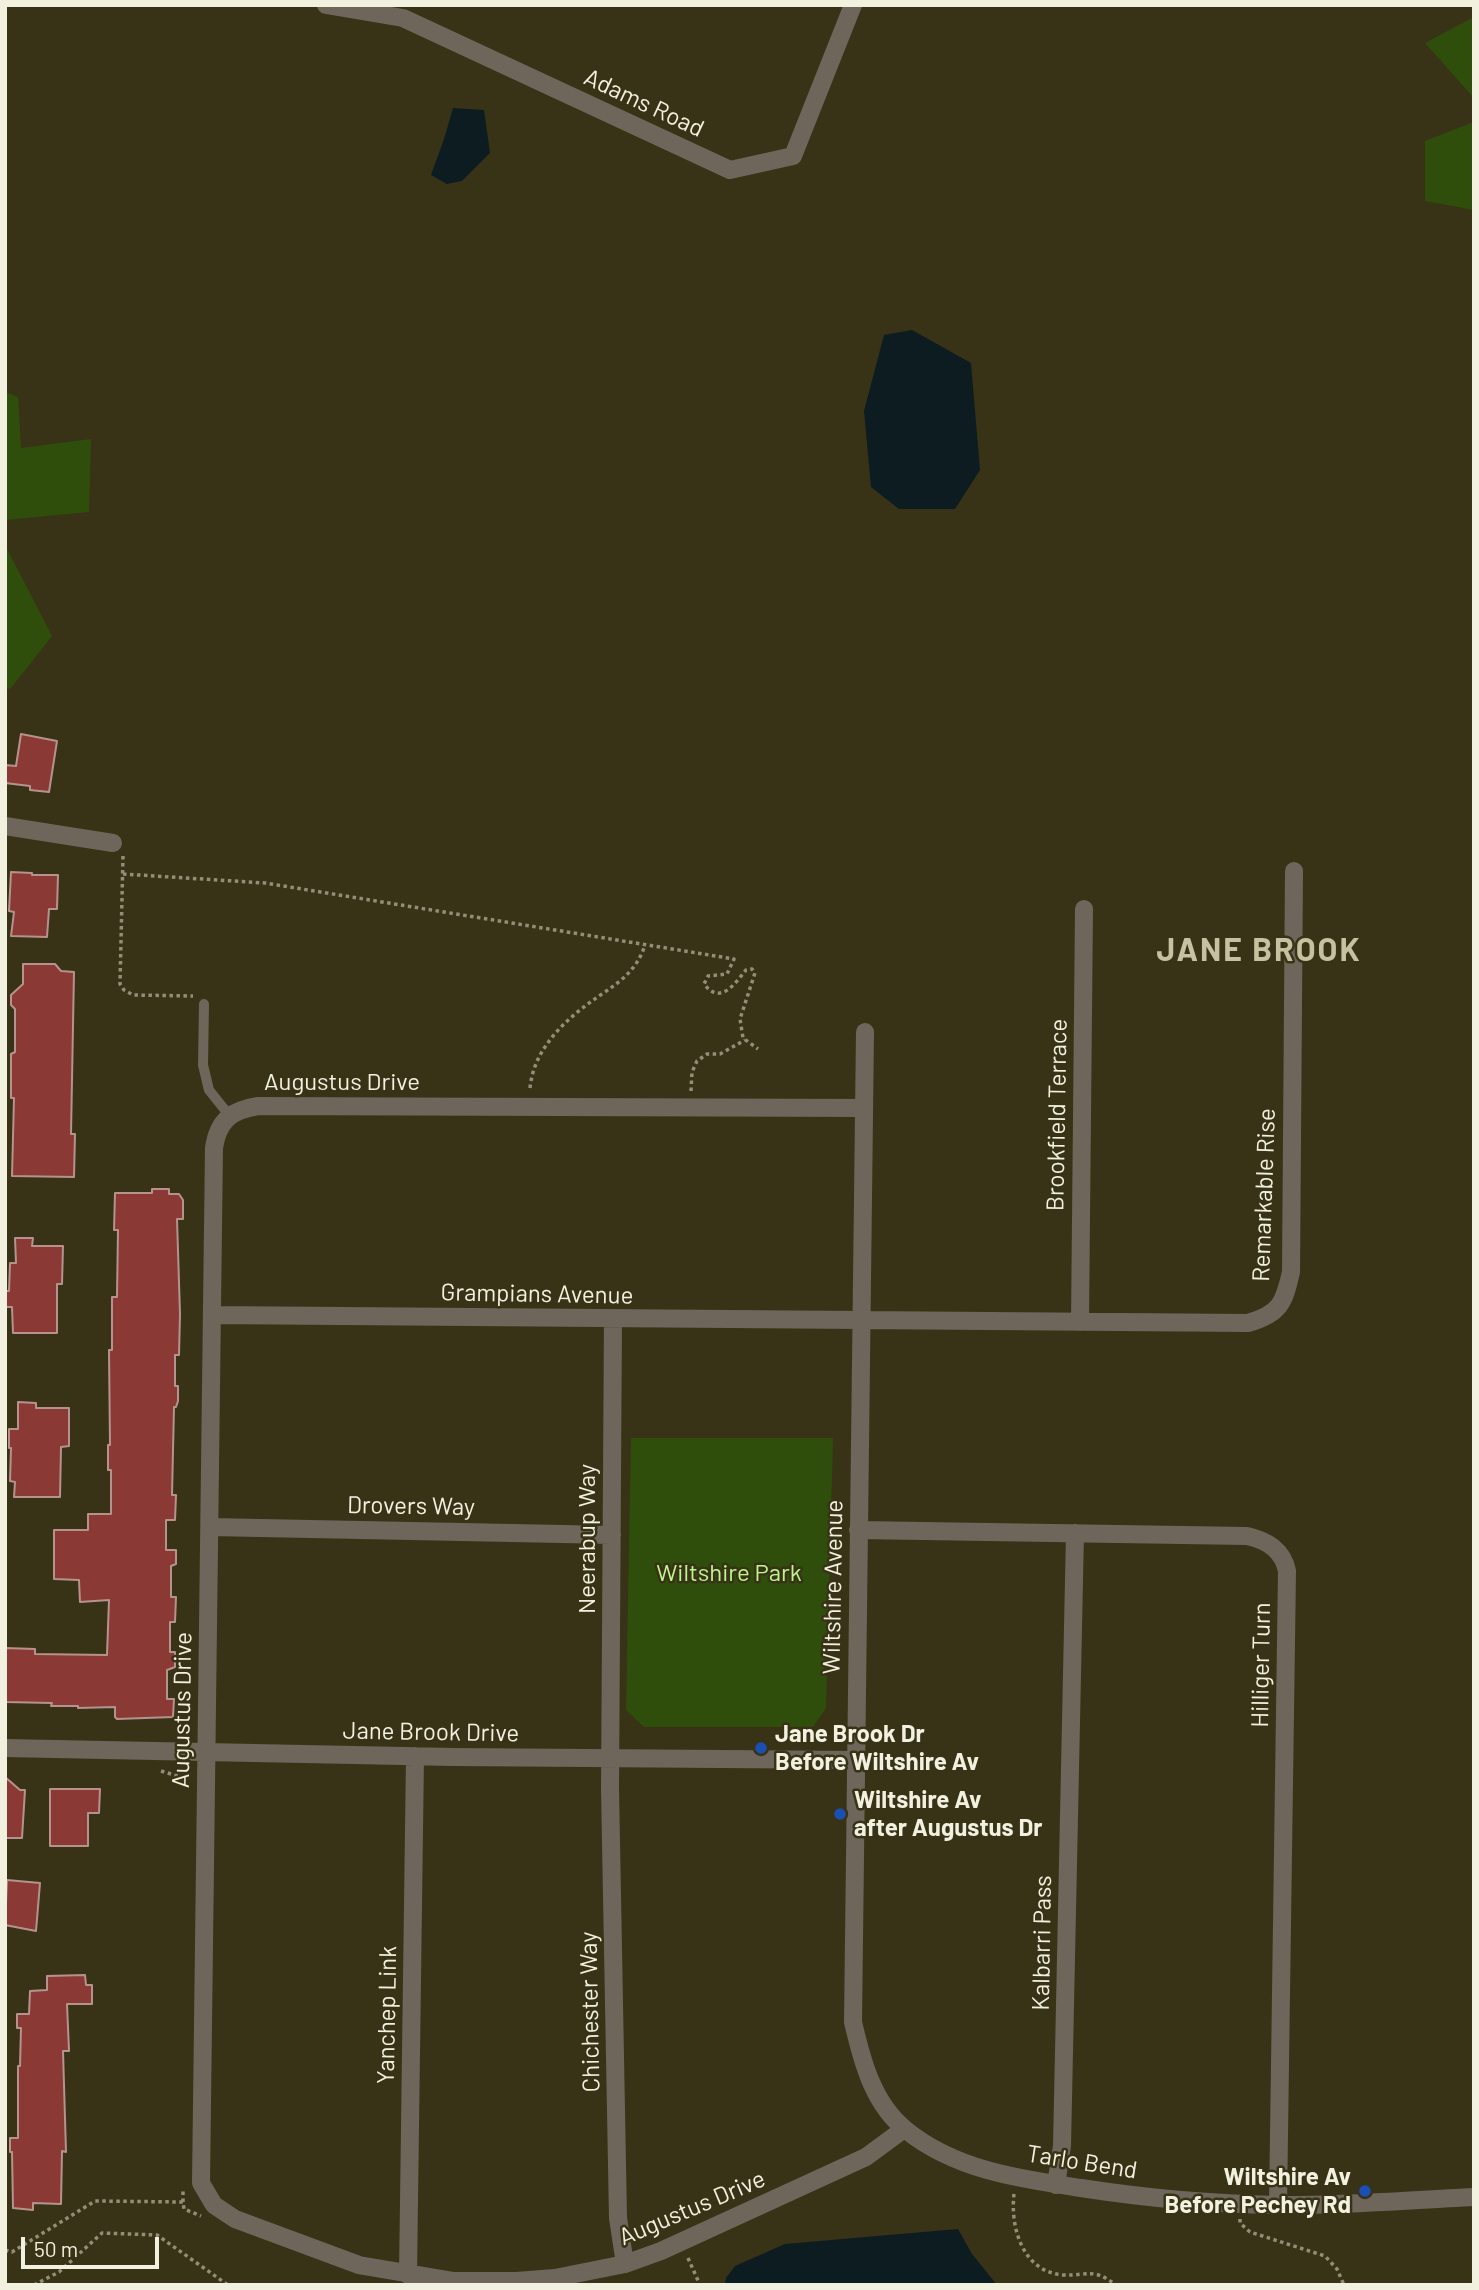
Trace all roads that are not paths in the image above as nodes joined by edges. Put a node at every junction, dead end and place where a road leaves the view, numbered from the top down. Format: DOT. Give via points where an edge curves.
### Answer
graph roads {
  1 [pos="326,5"];
  2 [pos="853,5"];
  3 [pos="5,826"];
  4 [pos="118,850"];
  5 [pos="1294,871"];
  6 [pos="1084,909"];
  7 [pos="202,1002"];
  8 [pos="865,1032"];
  9 [pos="864,1108"];
  10 [pos="229,1115"];
  11 [pos="212,1315"];
  12 [pos="613,1319"];
  13 [pos="861,1321"];
  14 [pos="1080,1322"];
  15 [pos="210,1527"];
  16 [pos="858,1530"];
  17 [pos="1075,1533"];
  18 [pos="612,1535"];
  19 [pos="5,1748"];
  20 [pos="206,1752"];
  21 [pos="415,1756"];
  22 [pos="610,1759"];
  23 [pos="855,1760"];
  24 [pos="904,2129"];
  25 [pos="1056,2185"];
  26 [pos="1474,2197"];
  27 [pos="1279,2205"];
  28 [pos="625,2264"];
  29 [pos="408,2275"];
  1 -- 2 [label="street, Adams Road" via="403,18 730,170 793,156"];
  3 -- 4 [label="street"];
  5 -- 14 [label="street, Remarkable Rise" via="1291,1272 1287,1292 1267,1318 1248,1323"];
  6 -- 14 [label="street, Brookfield Terrace"];
  7 -- 10 [label="lane" via="202,1065 209,1090"];
  8 -- 9 [label="street, Wiltshire Avenue"];
  9 -- 10 [label="street, Augustus Drive" via="258,1106"];
  9 -- 13 [label="street, Wiltshire Avenue"];
  10 -- 11 [label="street, Augustus Drive" via="215,1135"];
  11 -- 12 [label="street, Grampians Avenue"];
  11 -- 15 [label="street, Augustus Drive"];
  12 -- 13 [label="street, Grampians Avenue"];
  12 -- 18 [label="street, Neerabup Way"];
  13 -- 14 [label="street, Remarkable Rise"];
  13 -- 16 [label="street, Wiltshire Avenue"];
  15 -- 18 [label="street, Drovers Way"];
  15 -- 20 [label="street, Augustus Drive"];
  16 -- 17 [label="street, Hilliger Turn"];
  16 -- 23 [label="street, Wiltshire Avenue"];
  17 -- 25 [label="street, Kalbarri Pass" via="1062,2146"];
  17 -- 27 [label="street, Hilliger Turn" via="1247,1536 1276,1549 1286,1564"];
  18 -- 22 [label="street, Neerabup Way"];
  19 -- 20 [label="street, Jane Brook Drive"];
  20 -- 21 [label="street, Jane Brook Drive"];
  20 -- 29 [label="street, Augustus Drive" via="201,2183 214,2205 235,2219 359,2265"];
  21 -- 22 [label="street, Jane Brook Drive"];
  21 -- 29 [label="street, Yanchep Link"];
  22 -- 23 [label="street, Jane Brook Drive"];
  22 -- 28 [label="street, Chichester Way" via="618,2218"];
  23 -- 24 [label="street, Wiltshire Avenue" via="853,2022 870,2081"];
  24 -- 25 [label="street, Tarlo Bend" via="961,2163"];
  24 -- 28 [label="street, Augustus Drive" via="866,2157 711,2230"];
  25 -- 27 [label="street, Tarlo Bend" via="1146,2197"];
  26 -- 27 [label="street, Tarlo Bend"];
  28 -- 29 [label="street, Augustus Drive" via="516,2281"];
}
